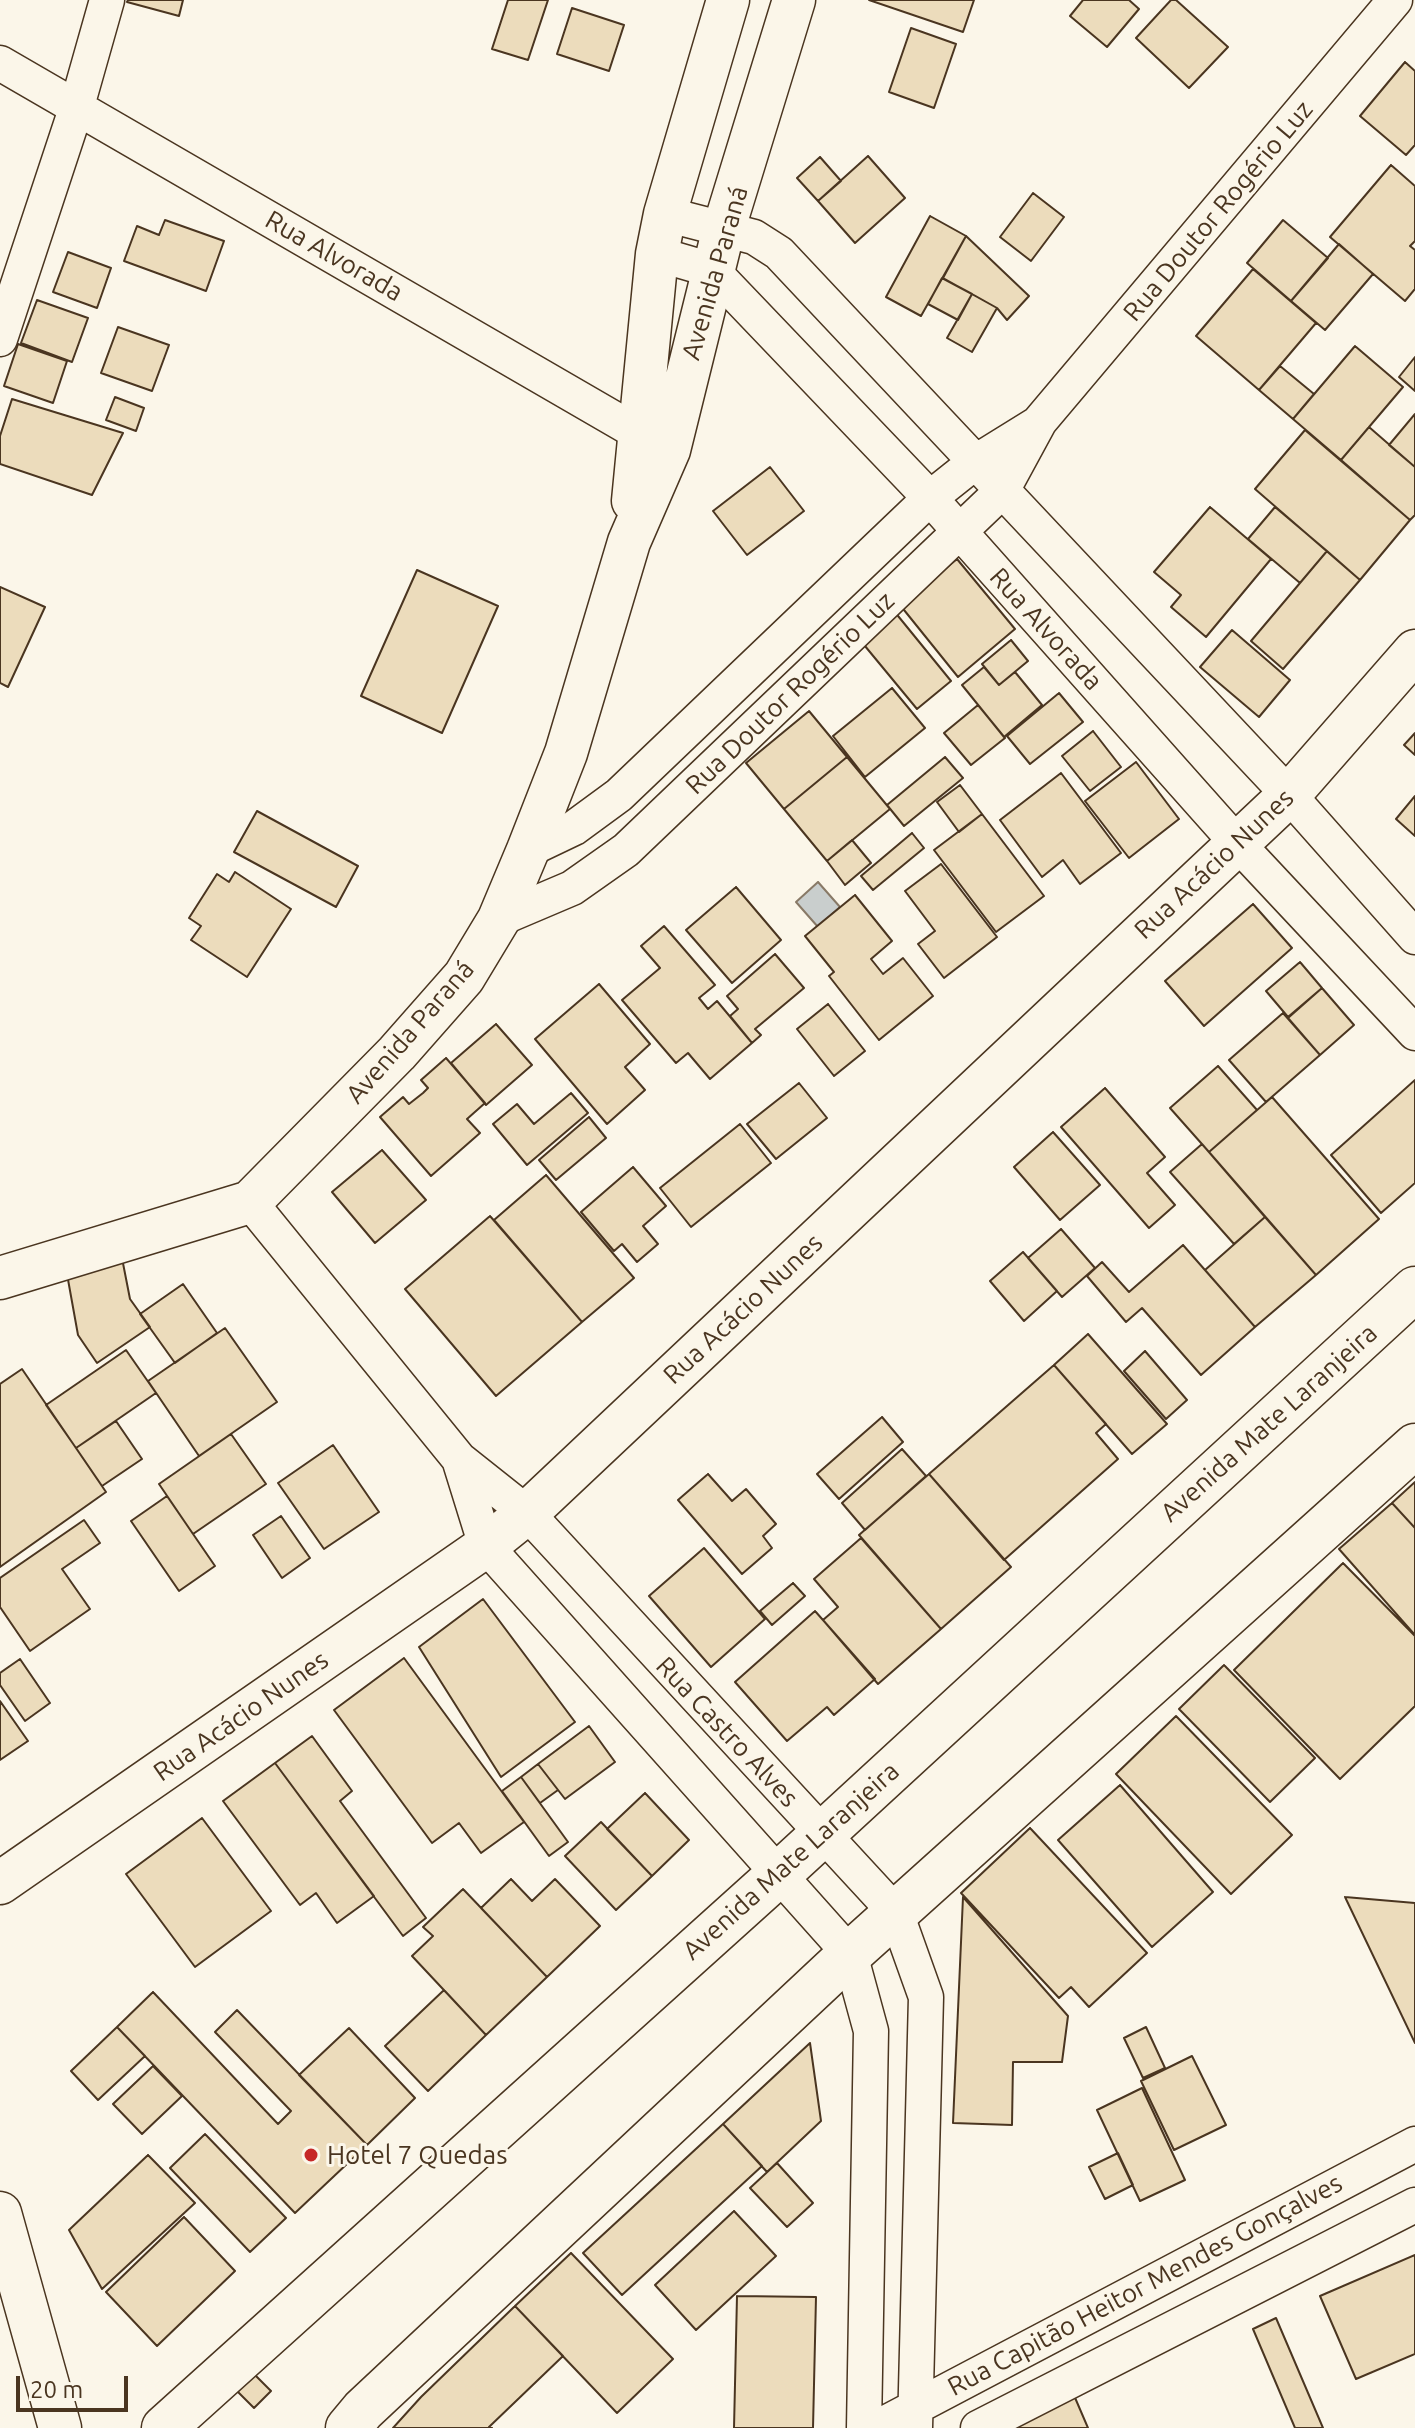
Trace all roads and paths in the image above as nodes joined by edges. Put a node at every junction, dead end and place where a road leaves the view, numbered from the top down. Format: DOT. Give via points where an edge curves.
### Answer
graph roads {
  1 [pos="107,0"];
  2 [pos="728,0"];
  3 [pos="794,0"];
  4 [pos="1395,0"];
  5 [pos="0,63"];
  6 [pos="77,106"];
  7 [pos="665,214"];
  8 [pos="724,228"];
  9 [pos="657,254"];
  10 [pos="712,270"];
  11 [pos="0,339"];
  12 [pos="1040,421"];
  13 [pos="654,442"];
  14 [pos="974,463"];
  15 [pos="1002,491"];
  16 [pos="930,498"];
  17 [pos="960,532"];
  18 [pos="1415,651"];
  19 [pos="1289,795"];
  20 [pos="1236,842"];
  21 [pos="528,850"];
  22 [pos="499,919"];
  23 [pos="1415,937"];
  24 [pos="1415,1033"];
  25 [pos="250,1202"];
  26 [pos="0,1278"];
  27 [pos="1415,1289"];
  28 [pos="1415,1446"];
  29 [pos="459,1459"];
  30 [pos="527,1513"];
  31 [pos="486,1546"];
  32 [pos="821,1834"];
  33 [pos="779,1874"];
  34 [pos="0,1883"];
  35 [pos="896,1913"];
  36 [pos="850,1954"];
  37 [pos="1415,2144"];
  38 [pos="1415,2205"];
  39 [pos="0,2213"];
  40 [pos="1265,2223"];
  41 [pos="1285,2272"];
  42 [pos="916,2417"];
  43 [pos="183,2420"];
  44 [pos="60,2428"];
  45 [pos="348,2428"];
  46 [pos="864,2428"];
  47 [pos="876,2428"];
  48 [pos="978,2428"];
  1 -- 6 [label="street"];
  2 -- 7 [label="street, Avenida Paraná"];
  3 -- 8 [label="street, Avenida Paraná"];
  4 -- 12 [label="street, Rua Doutor Rogério Luz"];
  5 -- 6 [label="street, Rua Alvorada"];
  6 -- 11 [label="street"];
  6 -- 13 [label="street, Rua Alvorada"];
  7 -- 8 [label="street"];
  7 -- 9 [label="street, Avenida Paraná"];
  8 -- 10 [label="street, Avenida Paraná"];
  8 -- 14 [label="street" via="754,237 779,253"];
  9 -- 10 [label="street"];
  9 -- 13 [label="street, Avenida Paraná"];
  10 -- 13 [label="street, Avenida Paraná"];
  10 -- 16 [label="street, Rua Alvorada"];
  12 -- 14 [label="street, Rua Doutor Rogério Luz"];
  12 -- 15 [label="street, Rua Doutor Rogério Luz"];
  13 -- 21 [label="street, Avenida Paraná" via="566,753"];
  14 -- 15 [label="street"];
  14 -- 16 [label="street, Rua Doutor Rogério Luz"];
  15 -- 17 [label="street, Rua Doutor Rogério Luz"];
  15 -- 19 [label="street"];
  16 -- 17 [label="street, Rua Alvorada"];
  16 -- 21 [label="street, Rua Doutor Rogério Luz" via="619,795 574,828"];
  17 -- 20 [label="street, Rua Alvorada"];
  17 -- 22 [label="street, Rua Doutor Rogério Luz" via="626,850 572,888"];
  18 -- 19 [label="street, Rua Acácio Nunes"];
  19 -- 20 [label="street, Rua Acácio Nunes"];
  19 -- 23 [label="street"];
  20 -- 24 [label="street, Rua Alvorada"];
  20 -- 30 [label="street, Rua Acácio Nunes"];
  21 -- 22 [label="street, Avenida Paraná"];
  22 -- 25 [label="street, Avenida Paraná" via="464,977 407,1043"];
  25 -- 26 [label="street, Avenida Paraná"];
  25 -- 29 [label="street, Rua Castro Alves"];
  27 -- 32 [label="main road, Avenida Mate Laranjeira"];
  28 -- 35 [label="main road"];
  29 -- 30 [label="street, Rua Castro Alves"];
  29 -- 31 [label="street, Rua Castro Alves"];
  30 -- 31 [label="street, Rua Acácio Nunes"];
  30 -- 32 [label="street, Rua Castro Alves"];
  31 -- 33 [label="street, Rua Castro Alves"];
  31 -- 34 [label="street, Rua Acácio Nunes"];
  32 -- 33 [label="main road, Avenida Mate Laranjeira"];
  32 -- 35 [label="street, Rua Castro Alves"];
  33 -- 36 [label="street, Rua Castro Alves"];
  33 -- 43 [label="main road, Avenida Mate Laranjeira"];
  35 -- 36 [label="main road"];
  35 -- 42 [label="street, Rua Castro Alves" via="926,1997"];
  36 -- 45 [label="main road"];
  36 -- 46 [label="street, Rua Castro Alves" via="871,2031"];
  37 -- 40 [label="street, Rua Capitão Heitor Mendes Gonçalves"];
  38 -- 41 [label="street, Rua Capitão Heitor Mendes Gonçalves"];
  39 -- 44 [label="street"];
  40 -- 41 [label="street"];
  40 -- 42 [label="street, Rua Capitão Heitor Mendes Gonçalves"];
  41 -- 48 [label="street, Rua Capitão Heitor Mendes Gonçalves"];
  42 -- 47 [label="street, Rua Capitão Heitor Mendes Gonçalves"];
}
